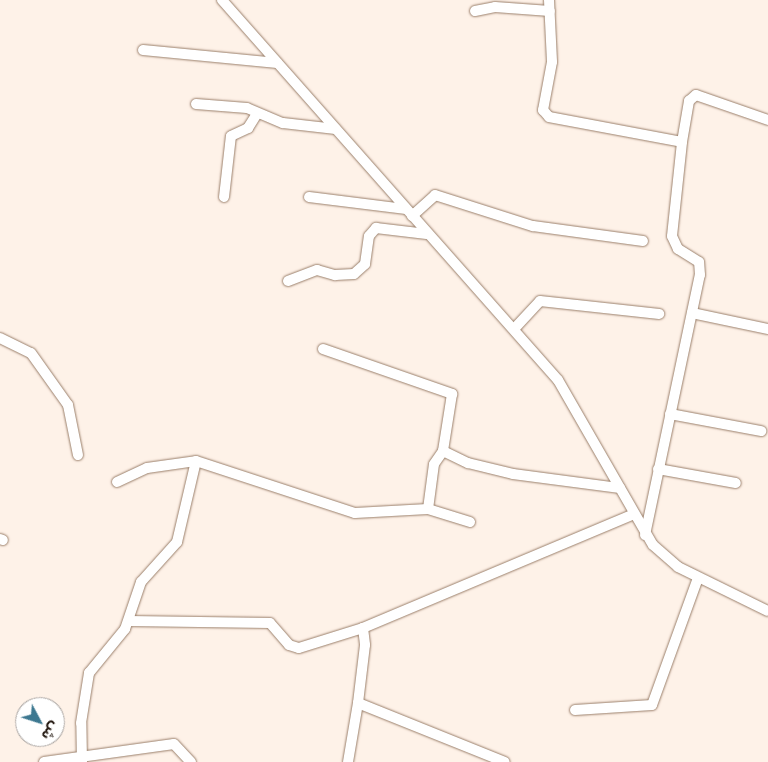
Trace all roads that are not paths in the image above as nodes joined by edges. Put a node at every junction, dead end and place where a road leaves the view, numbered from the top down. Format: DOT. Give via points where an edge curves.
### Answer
graph roads {
  1 [pos="222,0"];
  2 [pos="549,0"];
  3 [pos="475,11"];
  4 [pos="550,11"];
  5 [pos="143,50"];
  6 [pos="277,63"];
  7 [pos="196,104"];
  8 [pos="256,115"];
  9 [pos="768,120"];
  10 [pos="336,129"];
  11 [pos="682,142"];
  12 [pos="224,197"];
  13 [pos="309,197"];
  14 [pos="409,212"];
  15 [pos="427,234"];
  16 [pos="643,241"];
  17 [pos="288,281"];
  18 [pos="692,313"];
  19 [pos="659,314"];
  20 [pos="514,329"];
  21 [pos="768,329"];
  22 [pos="0,338"];
  23 [pos="322,349"];
  24 [pos="670,414"];
  25 [pos="761,431"];
  26 [pos="443,451"];
  27 [pos="78,455"];
  28 [pos="196,461"];
  29 [pos="658,470"];
  30 [pos="117,482"];
  31 [pos="736,483"];
  32 [pos="620,488"];
  33 [pos="428,509"];
  34 [pos="634,514"];
  35 [pos="470,522"];
  36 [pos="646,535"];
  37 [pos="698,578"];
  38 [pos="768,611"];
  39 [pos="129,621"];
  40 [pos="363,628"];
  41 [pos="358,703"];
  42 [pos="575,710"];
  43 [pos="82,759"];
  44 [pos="44,762"];
  45 [pos="191,762"];
  46 [pos="348,762"];
  47 [pos="505,762"];
  1 -- 6 [label="street"];
  2 -- 4 [label="street"];
  3 -- 4 [label="street" via="495,7"];
  4 -- 11 [label="street" via="552,62 543,106 546,115 557,121"];
  5 -- 6 [label="street"];
  6 -- 10 [label="street"];
  7 -- 8 [label="street" via="247,108"];
  8 -- 10 [label="street" via="283,124"];
  8 -- 12 [label="street" via="248,128 231,136"];
  9 -- 11 [label="street" via="696,95 689,101"];
  10 -- 14 [label="street"];
  11 -- 18 [label="street" via="672,236 678,249 700,267"];
  13 -- 14 [label="street"];
  14 -- 15 [label="street"];
  14 -- 16 [label="street" via="435,195 533,226"];
  15 -- 17 [label="street" via="376,228 369,236 361,269 346,276 317,270"];
  15 -- 20 [label="street"];
  18 -- 21 [label="street"];
  18 -- 24 [label="street"];
  19 -- 20 [label="street" via="540,301"];
  20 -- 32 [label="street" via="567,393"];
  22 -- 27 [label="street" via="31,354 68,405"];
  23 -- 26 [label="street" via="452,394"];
  24 -- 25 [label="street"];
  24 -- 29 [label="street"];
  26 -- 32 [label="street" via="468,463 513,474"];
  26 -- 33 [label="street" via="434,464"];
  28 -- 30 [label="street" via="147,468"];
  28 -- 33 [label="street" via="346,512"];
  28 -- 39 [label="street" via="177,542 138,586"];
  29 -- 31 [label="street"];
  29 -- 36 [label="street"];
  32 -- 34 [label="street"];
  33 -- 35 [label="street"];
  34 -- 36 [label="street"];
  34 -- 40 [label="street"];
  36 -- 37 [label="street" via="668,560"];
  37 -- 38 [label="street"];
  37 -- 42 [label="street" via="652,706"];
  39 -- 40 [label="street" via="270,623 289,644 299,648"];
  39 -- 43 [label="street" via="89,673 81,723"];
  40 -- 41 [label="street" via="366,645"];
  41 -- 46 [label="street"];
  41 -- 47 [label="street"];
  43 -- 44 [label="street"];
  43 -- 45 [label="street" via="174,744"];
}
